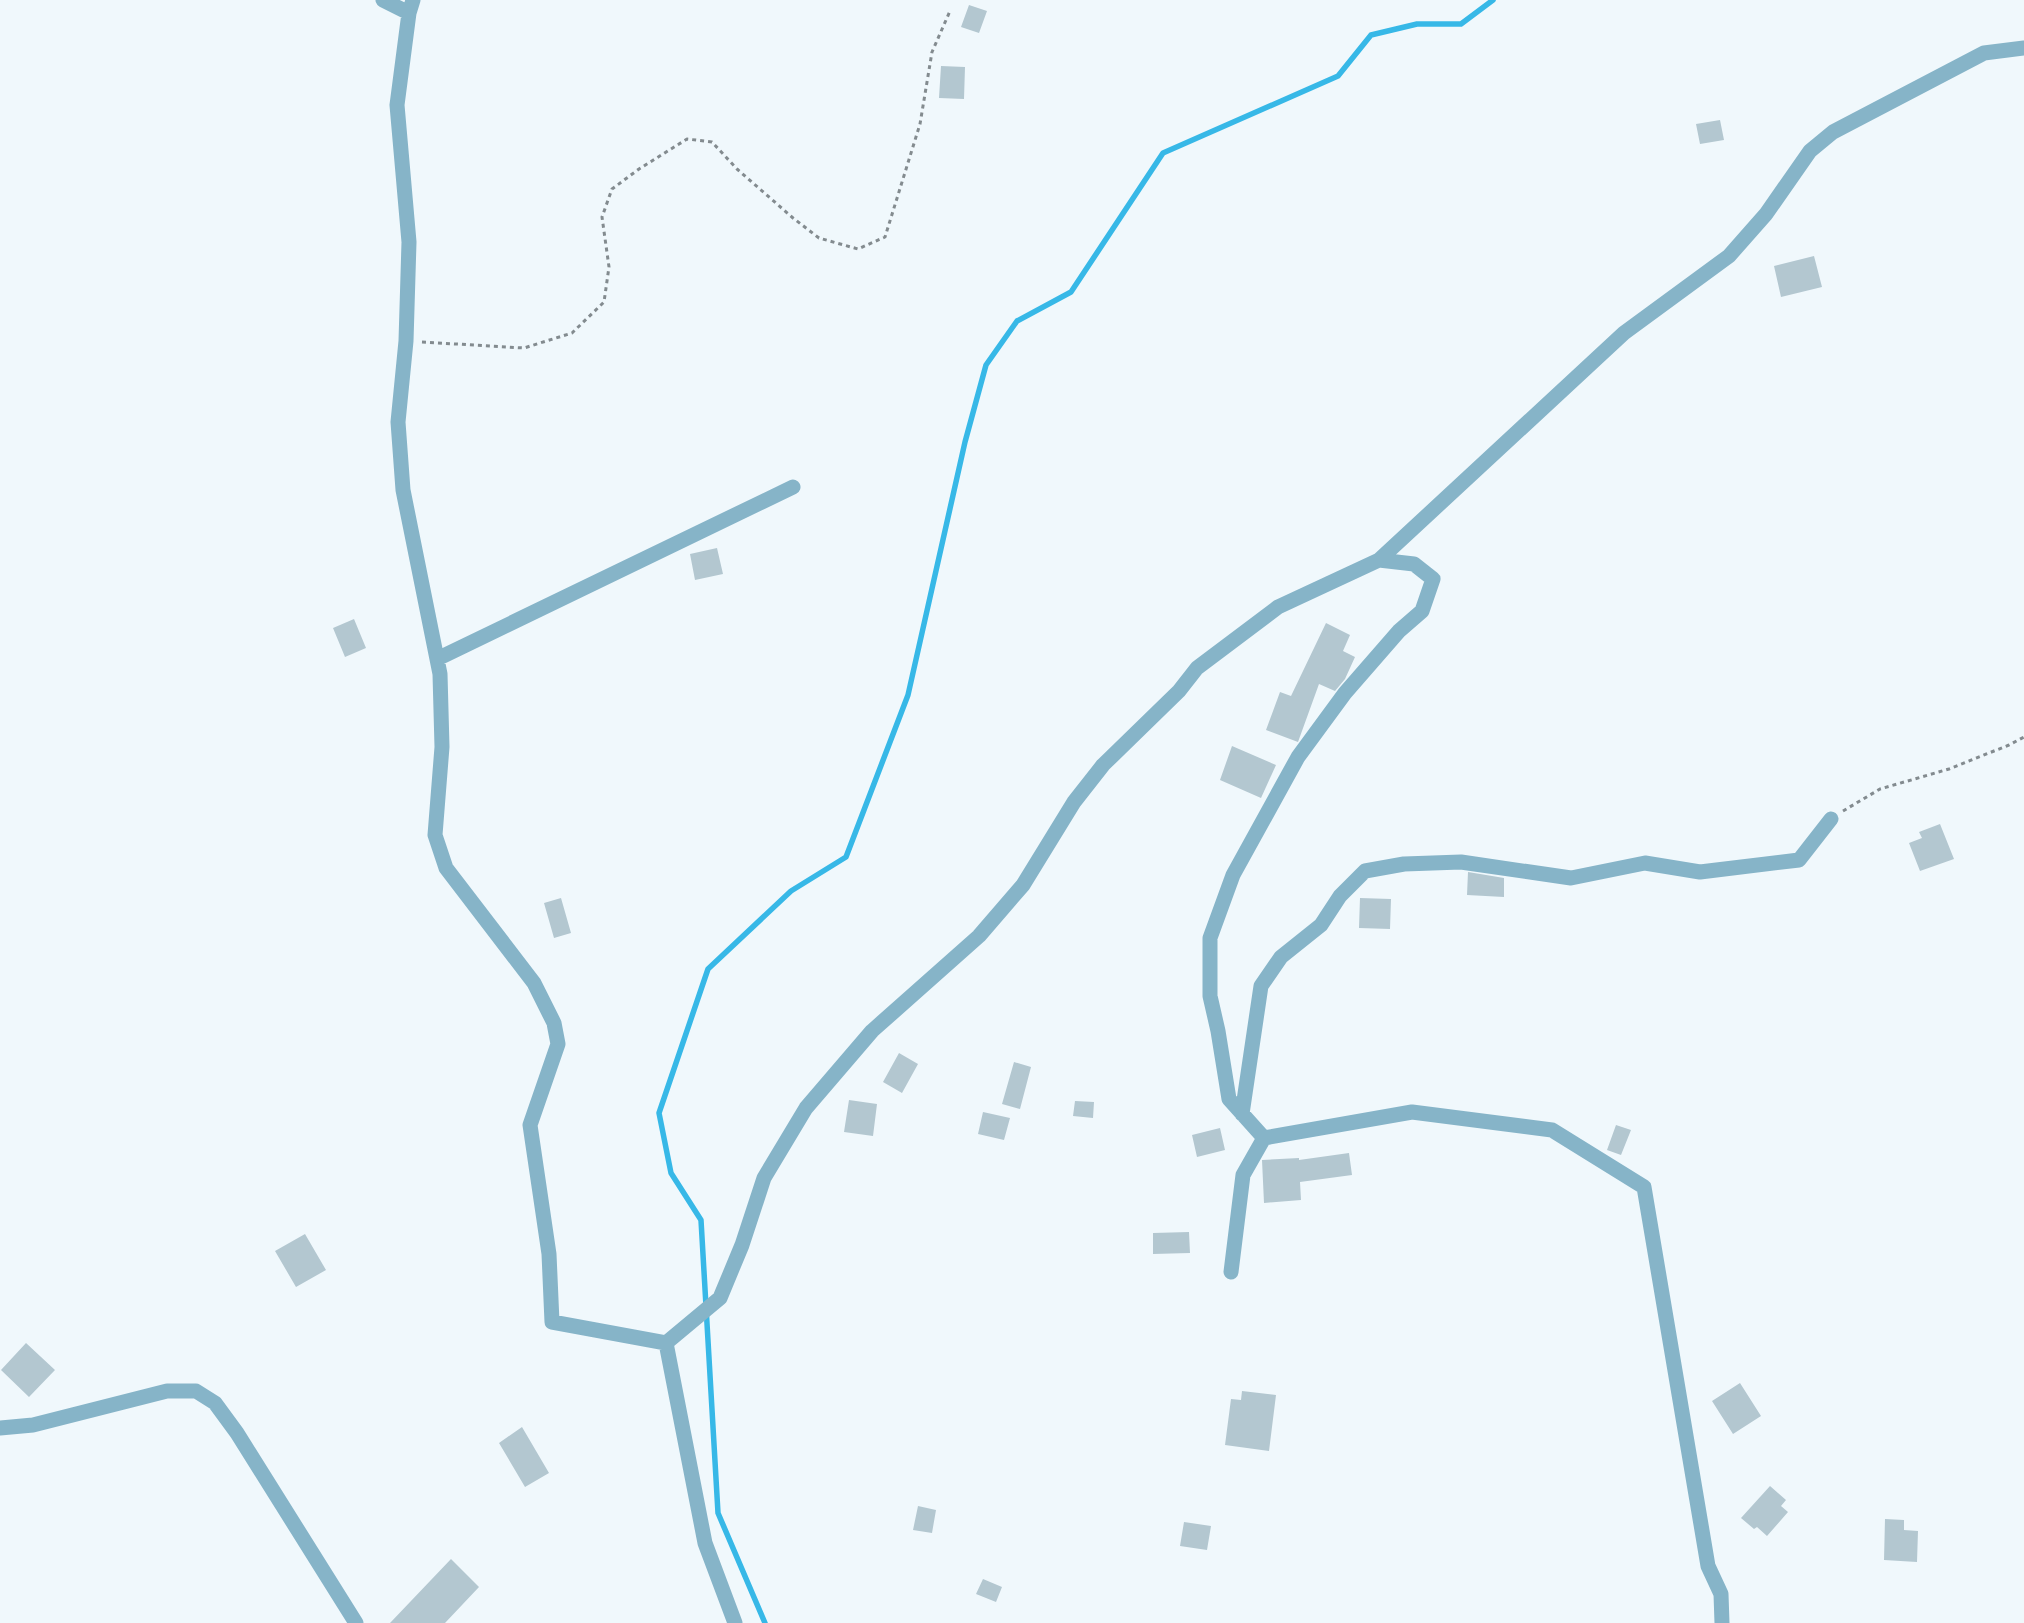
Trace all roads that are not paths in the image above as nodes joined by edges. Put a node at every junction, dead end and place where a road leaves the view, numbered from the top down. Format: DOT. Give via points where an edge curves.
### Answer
graph roads {
  1 [pos="383,0"];
  2 [pos="411,7"];
  3 [pos="2024,48"];
  4 [pos="792,487"];
  5 [pos="1379,560"];
  6 [pos="437,659"];
  7 [pos="1831,819"];
  8 [pos="1242,1114"];
  9 [pos="1264,1138"];
  10 [pos="1231,1272"];
  11 [pos="666,1343"];
  12 [pos="0,1428"];
  13 [pos="356,1623"];
  14 [pos="735,1623"];
  15 [pos="1722,1623"];
  1 -- 2 [label="street"];
  2 -- 6 [label="street" via="397,105 409,242 406,341 398,422 404,490"];
  3 -- 5 [label="street" via="1984,53 1833,132 1810,151 1766,214 1729,256 1624,333"];
  4 -- 6 [label="street"];
  5 -- 8 [label="street" via="1414,564 1433,579 1422,611 1399,631 1345,693 1298,757 1233,875 1210,938 1210,996 1229,1099"];
  5 -- 11 [label="street" via="1278,607 1197,668 1179,691 1103,765 1074,802 1023,885 979,936 872,1031 806,1108 764,1178 720,1298"];
  6 -- 11 [label="street" via="442,747 435,835 446,868 534,983 554,1023 558,1044 530,1125 549,1254 552,1322"];
  7 -- 8 [label="street" via="1799,860 1700,872 1644,863 1571,878 1462,862 1404,864 1365,871 1340,896 1321,925 1281,957 1261,986"];
  8 -- 9 [label="street"];
  9 -- 10 [label="street" via="1243,1175"];
  9 -- 15 [label="street" via="1412,1112 1552,1130 1644,1187 1708,1566 1721,1594"];
  11 -- 14 [label="street" via="705,1543"];
  12 -- 13 [label="street" via="32,1425 167,1391 196,1391 215,1403 237,1433"];
}
